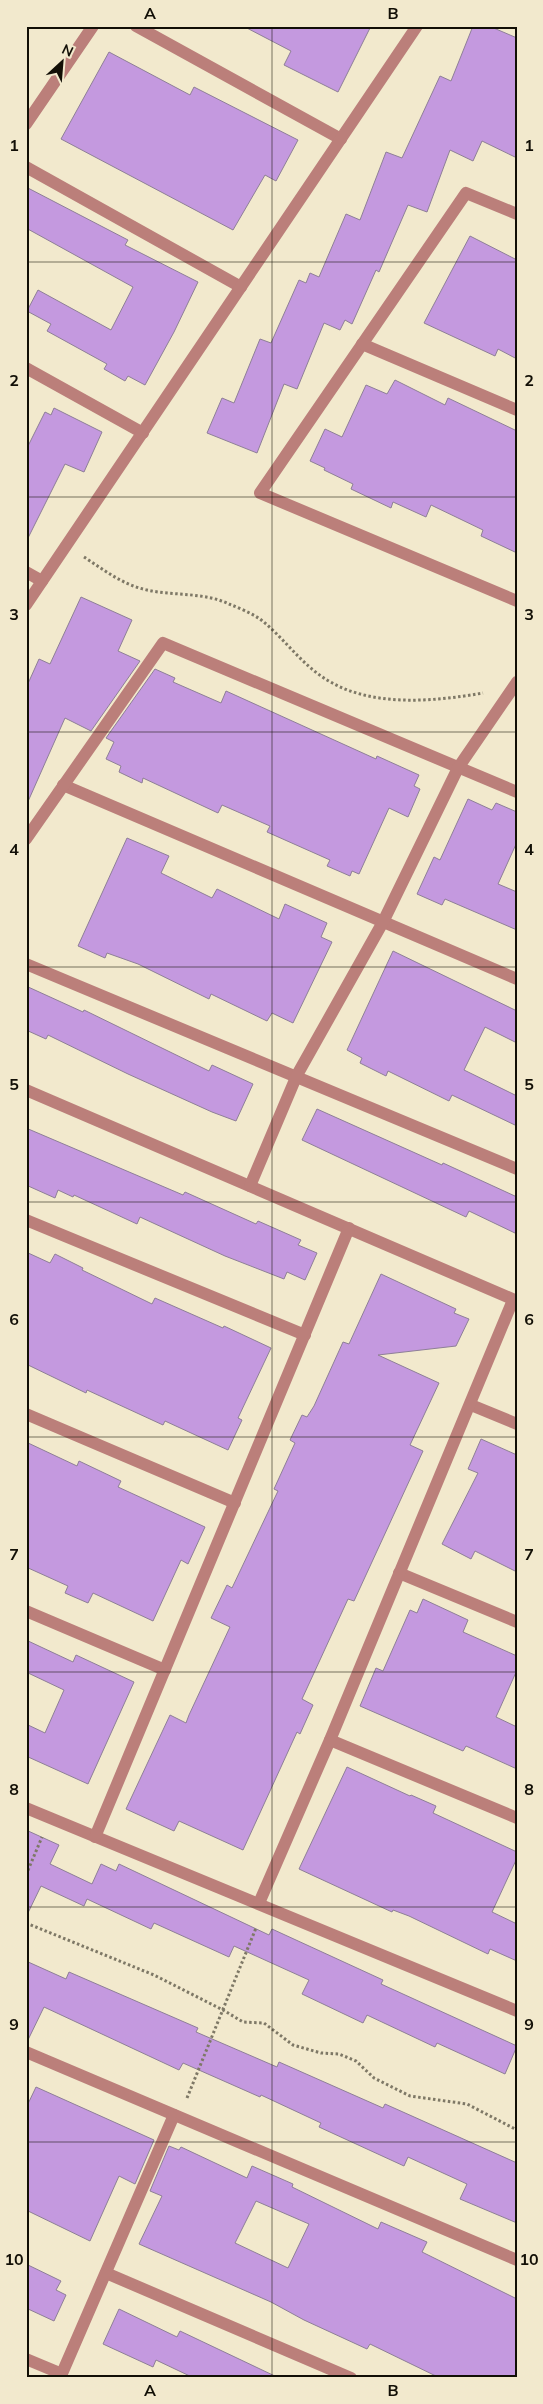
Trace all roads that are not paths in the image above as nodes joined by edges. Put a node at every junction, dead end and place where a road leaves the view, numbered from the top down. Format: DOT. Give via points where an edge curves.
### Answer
graph roads {
  1 [pos="93,26"];
  2 [pos="136,26"];
  3 [pos="417,26"];
  4 [pos="26,124"];
  5 [pos="342,139"];
  6 [pos="26,167"];
  7 [pos="517,214"];
  8 [pos="241,287"];
  9 [pos="362,344"];
  10 [pos="26,368"];
  11 [pos="517,410"];
  12 [pos="143,432"];
  13 [pos="26,572"];
  14 [pos="42,581"];
  15 [pos="517,601"];
  16 [pos="26,605"];
  17 [pos="515,685"];
  18 [pos="458,768"];
  19 [pos="63,785"];
  20 [pos="517,792"];
  21 [pos="26,839"];
  22 [pos="383,922"];
  23 [pos="26,964"];
  24 [pos="517,979"];
  25 [pos="297,1076"];
  26 [pos="26,1090"];
  27 [pos="517,1169"];
  28 [pos="250,1186"];
  29 [pos="26,1220"];
  30 [pos="349,1228"];
  31 [pos="515,1301"];
  32 [pos="305,1336"];
  33 [pos="471,1404"];
  34 [pos="26,1414"];
  35 [pos="517,1424"];
  36 [pos="235,1503"];
  37 [pos="400,1573"];
  38 [pos="26,1611"];
  39 [pos="517,1622"];
  40 [pos="165,1670"];
  41 [pos="330,1740"];
  42 [pos="26,1808"];
  43 [pos="517,1818"];
  44 [pos="95,1837"];
  45 [pos="262,1905"];
  46 [pos="517,2011"];
  47 [pos="26,2052"];
  48 [pos="177,2116"];
  49 [pos="517,2260"];
  50 [pos="106,2273"];
  51 [pos="26,2359"];
  52 [pos="61,2376"];
  53 [pos="351,2378"];
  1 -- 4 [label="street"];
  2 -- 5 [label="street"];
  3 -- 5 [label="street"];
  5 -- 8 [label="street"];
  6 -- 8 [label="street"];
  7 -- 9 [label="street" via="466,193"];
  8 -- 12 [label="street"];
  9 -- 11 [label="street"];
  9 -- 15 [label="street" via="260,493"];
  10 -- 12 [label="street"];
  12 -- 14 [label="street"];
  13 -- 14 [label="street"];
  14 -- 16 [label="street"];
  17 -- 18 [label="street"];
  18 -- 19 [label="street" via="163,643"];
  18 -- 20 [label="street"];
  18 -- 22 [label="street"];
  19 -- 21 [label="street"];
  19 -- 22 [label="street"];
  22 -- 24 [label="street"];
  22 -- 25 [label="street"];
  23 -- 25 [label="street"];
  25 -- 27 [label="street"];
  25 -- 28 [label="street"];
  26 -- 28 [label="street"];
  28 -- 30 [label="street"];
  29 -- 32 [label="street"];
  30 -- 31 [label="street"];
  30 -- 32 [label="street"];
  31 -- 33 [label="street"];
  32 -- 36 [label="street"];
  33 -- 35 [label="street"];
  33 -- 37 [label="street"];
  34 -- 36 [label="street"];
  36 -- 40 [label="street"];
  37 -- 39 [label="street"];
  37 -- 41 [label="street"];
  38 -- 40 [label="street"];
  40 -- 44 [label="street"];
  41 -- 43 [label="street"];
  41 -- 45 [label="street"];
  42 -- 44 [label="street"];
  44 -- 45 [label="street"];
  45 -- 46 [label="street"];
  47 -- 48 [label="street"];
  48 -- 49 [label="street"];
  48 -- 50 [label="street"];
  50 -- 52 [label="street"];
  50 -- 53 [label="street"];
  51 -- 52 [label="street"];
}
